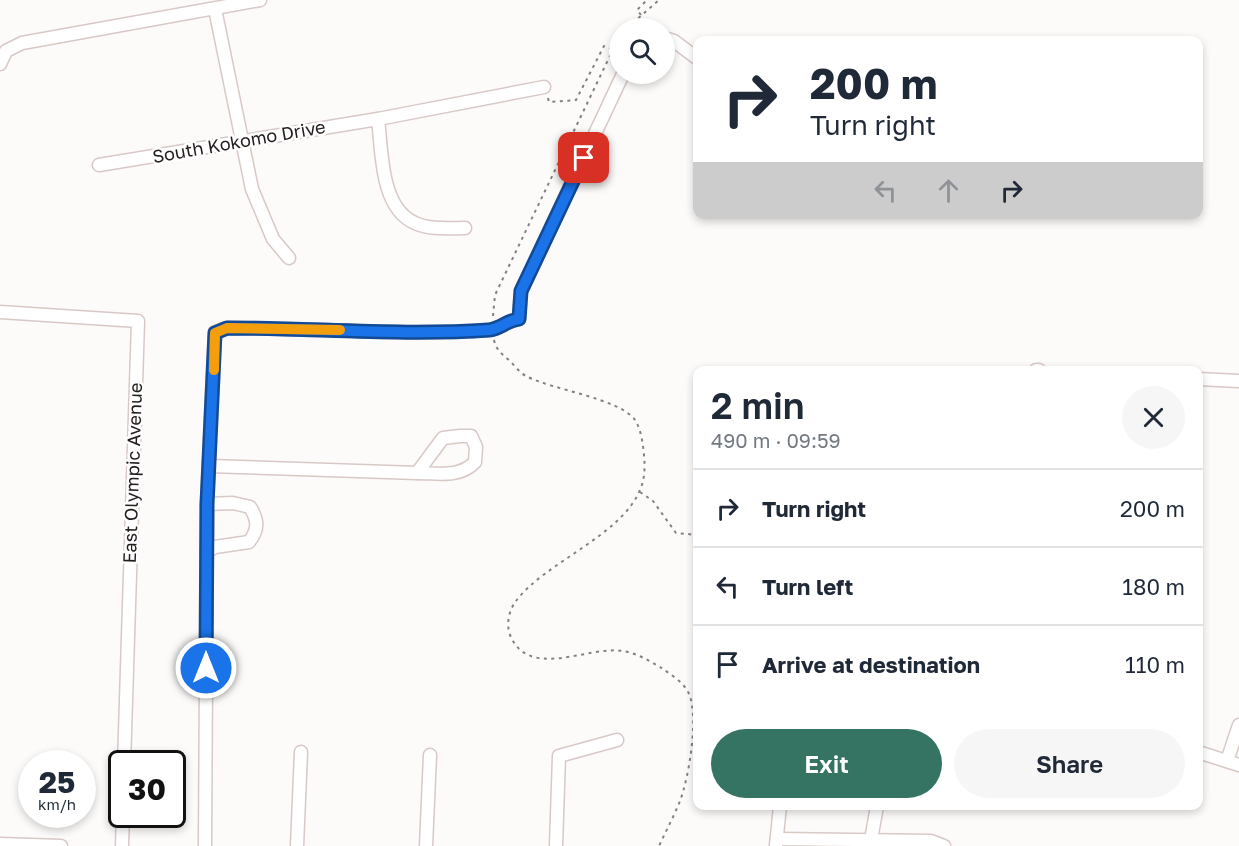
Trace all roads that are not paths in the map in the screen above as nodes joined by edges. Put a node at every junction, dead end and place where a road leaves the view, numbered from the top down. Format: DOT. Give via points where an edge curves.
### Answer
graph roads {
  1 [pos="260,0"];
  2 [pos="215,9"];
  3 [pos="675,42"];
  4 [pos="693,55"];
  5 [pos="0,64"];
  6 [pos="618,84"];
  7 [pos="544,87"];
  8 [pos="378,119"];
  9 [pos="243,142"];
  10 [pos="99,165"];
  11 [pos="465,228"];
  12 [pos="288,258"];
  13 [pos="0,312"];
  14 [pos="1203,379"];
  15 [pos="1239,381"];
  16 [pos="209,466"];
  17 [pos="417,472"];
  18 [pos="207,504"];
  19 [pos="207,552"];
  20 [pos="1239,726"];
  21 [pos="617,740"];
  22 [pos="124,750"];
  23 [pos="301,752"];
  24 [pos="1203,754"];
  25 [pos="430,755"];
  26 [pos="1233,763"];
  27 [pos="780,810"];
  28 [pos="876,810"];
  29 [pos="123,828"];
  30 [pos="872,840"];
  31 [pos="777,842"];
  32 [pos="0,844"];
  33 [pos="61,846"];
  34 [pos="122,846"];
  35 [pos="205,846"];
  36 [pos="297,846"];
  37 [pos="426,846"];
  38 [pos="556,846"];
  39 [pos="944,846"];
  1 -- 2 [label="street"];
  2 -- 5 [label="street" via="22,43 6,51"];
  2 -- 9 [label="street"];
  3 -- 4 [label="street"];
  6 -- 16 [label="street" via="521,291 519,319 493,330 227,328 215,333"];
  7 -- 8 [label="street, South Kokomo Drive"];
  8 -- 9 [label="street, South Kokomo Drive"];
  8 -- 11 [label="street" via="385,174 393,202 403,216 429,228"];
  9 -- 10 [label="street, South Kokomo Drive"];
  9 -- 12 [label="street" via="261,213 273,239"];
  13 -- 22 [label="street, East Olympic Avenue" via="138,321"];
  14 -- 15 [label="street"];
  16 -- 17 [label="street"];
  16 -- 18 [label="street"];
  17 -- 17 [label="street" via="443,438 471,436 476,447 475,462 467,471"];
  18 -- 19 [label="street"];
  18 -- 19 [label="street" via="250,507 257,518 257,532 249,542 215,547"];
  19 -- 35 [label="street"];
  20 -- 26 [label="street"];
  21 -- 38 [label="street" via="559,756"];
  23 -- 36 [label="street"];
  24 -- 26 [label="street"];
  25 -- 37 [label="street"];
  27 -- 31 [label="street"];
  28 -- 30 [label="street"];
  29 -- 34 [label="street"];
  30 -- 31 [label="street"];
  30 -- 39 [label="street" via="931,841"];
  32 -- 33 [label="street"];
}
